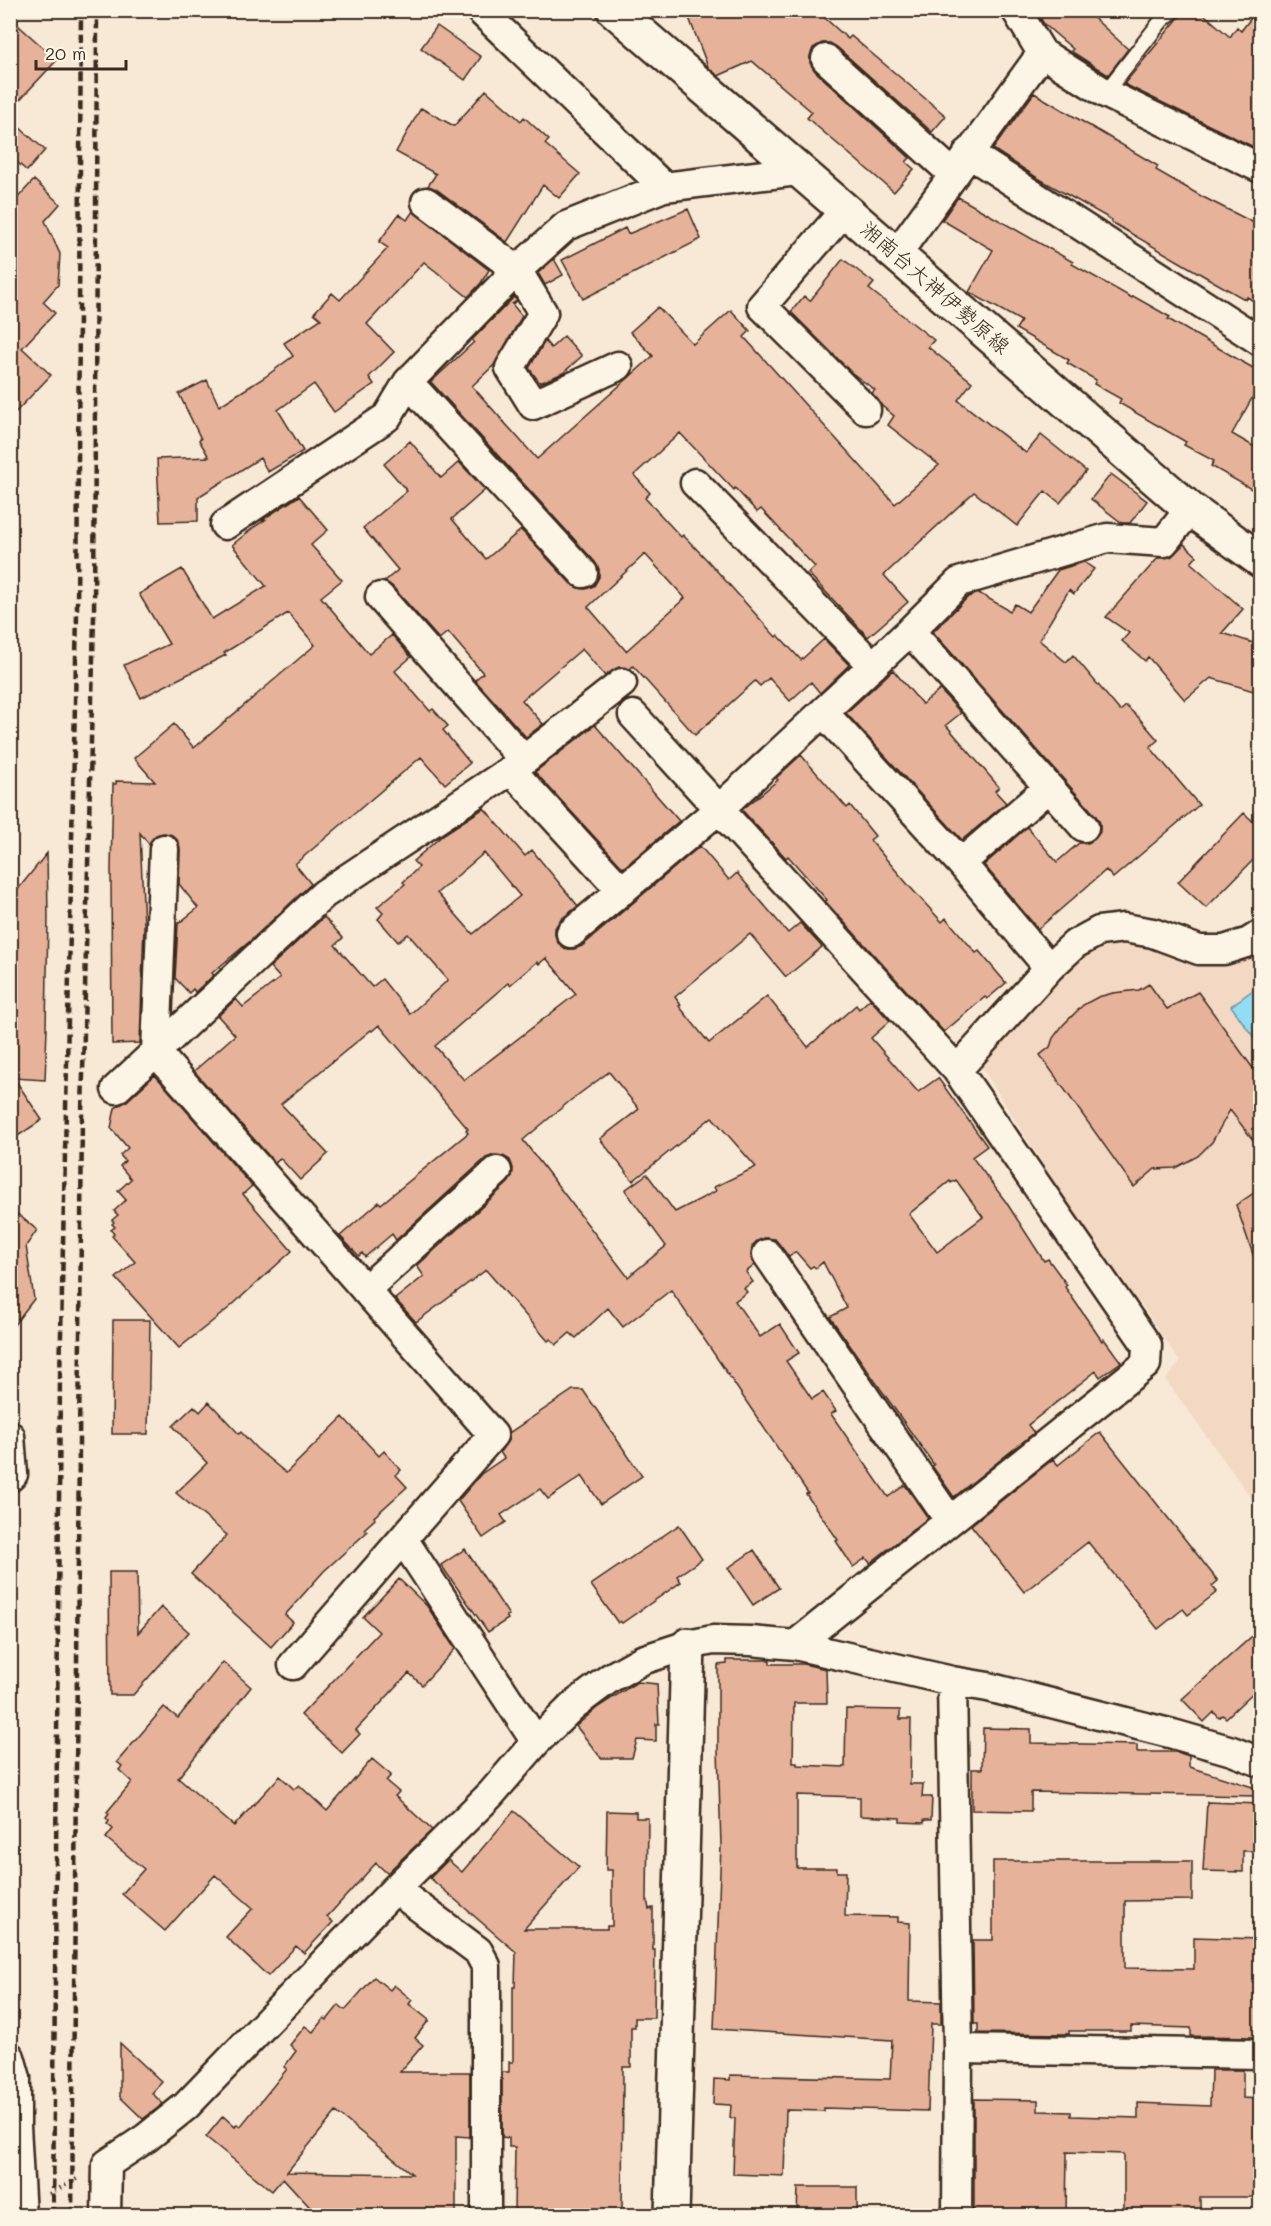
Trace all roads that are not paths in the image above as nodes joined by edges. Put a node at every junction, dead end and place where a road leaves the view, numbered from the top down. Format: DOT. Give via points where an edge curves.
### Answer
graph roads {
  1 [pos="480,10"];
  2 [pos="614,10"];
  3 [pos="1016,10"];
  4 [pos="1174,10"];
  5 [pos="1042,53"];
  6 [pos="826,59"];
  7 [pos="1106,93"];
  8 [pos="961,164"];
  9 [pos="1260,168"];
  10 [pos="798,171"];
  11 [pos="664,187"];
  12 [pos="426,202"];
  13 [pos="845,210"];
  14 [pos="896,255"];
  15 [pos="517,270"];
  16 [pos="1260,341"];
  17 [pos="618,366"];
  18 [pos="408,382"];
  19 [pos="866,411"];
  20 [pos="695,483"];
  21 [pos="1190,509"];
  22 [pos="225,525"];
  23 [pos="1260,560"];
  24 [pos="584,573"];
  25 [pos="380,597"];
  26 [pos="910,631"];
  27 [pos="873,666"];
  28 [pos="622,683"];
  29 [pos="823,712"];
  30 [pos="633,715"];
  31 [pos="518,765"];
  32 [pos="1048,788"];
  33 [pos="718,810"];
  34 [pos="1084,827"];
  35 [pos="164,849"];
  36 [pos="960,863"];
  37 [pos="621,891"];
  38 [pos="571,933"];
  39 [pos="1260,935"];
  40 [pos="1049,968"];
  41 [pos="156,1052"];
  42 [pos="957,1070"];
  43 [pos="116,1089"];
  44 [pos="497,1171"];
  45 [pos="767,1254"];
  46 [pos="365,1290"];
  47 [pos="10,1436"];
  48 [pos="10,1477"];
  49 [pos="950,1521"];
  50 [pos="403,1539"];
  51 [pos="688,1645"];
  52 [pos="795,1645"];
  53 [pos="293,1665"];
  54 [pos="952,1681"];
  55 [pos="536,1742"];
  56 [pos="1260,1762"];
  57 [pos="395,1888"];
  58 [pos="958,2049"];
  59 [pos="1260,2054"];
  60 [pos="10,2057"];
  61 [pos="13,2126"];
  62 [pos="20,2211"];
  63 [pos="106,2216"];
  64 [pos="486,2216"];
  65 [pos="672,2216"];
  66 [pos="957,2216"];
  1 -- 11 [label="street"];
  2 -- 10 [label="main road, 湘南台大神伊勢原線"];
  3 -- 5 [label="street"];
  4 -- 7 [label="lane"];
  5 -- 7 [label="street"];
  5 -- 8 [label="street"];
  6 -- 8 [label="street"];
  7 -- 9 [label="street"];
  8 -- 14 [label="street"];
  8 -- 16 [label="street"];
  10 -- 11 [label="street"];
  10 -- 13 [label="main road, 湘南台大神伊勢原線"];
  11 -- 15 [label="street" via="566,226"];
  12 -- 15 [label="street"];
  13 -- 14 [label="main road, 湘南台大神伊勢原線"];
  13 -- 19 [label="street" via="762,306"];
  14 -- 21 [label="main road, 湘南台大神伊勢原線"];
  15 -- 17 [label="street" via="543,313 510,368 533,405"];
  15 -- 18 [label="street"];
  18 -- 22 [label="street" via="387,417"];
  18 -- 24 [label="street"];
  20 -- 27 [label="street"];
  21 -- 23 [label="main road, 湘南台大神伊勢原線"];
  21 -- 26 [label="street" via="1164,542 1107,538 959,582"];
  25 -- 31 [label="street"];
  26 -- 27 [label="street"];
  26 -- 32 [label="street"];
  27 -- 29 [label="street"];
  28 -- 31 [label="street"];
  29 -- 33 [label="street"];
  29 -- 36 [label="street"];
  30 -- 33 [label="street"];
  31 -- 37 [label="street"];
  31 -- 41 [label="street" via="324,894"];
  32 -- 34 [label="street"];
  32 -- 36 [label="street"];
  33 -- 37 [label="street"];
  33 -- 42 [label="street"];
  35 -- 41 [label="street"];
  36 -- 40 [label="street"];
  37 -- 38 [label="street"];
  39 -- 40 [label="street" via="1224,950 1199,950 1153,933 1124,928 1099,931 1076,944"];
  40 -- 42 [label="street"];
  41 -- 43 [label="street"];
  41 -- 46 [label="street"];
  42 -- 49 [label="street" via="1147,1345 1146,1364"];
  44 -- 46 [label="street"];
  45 -- 49 [label="street"];
  46 -- 50 [label="street" via="494,1436"];
  47 -- 48 [label="street"];
  49 -- 52 [label="street"];
  50 -- 53 [label="street"];
  50 -- 55 [label="street"];
  51 -- 52 [label="street" via="752,1641"];
  51 -- 55 [label="street" via="642,1660 610,1678 574,1705"];
  51 -- 65 [label="main road"];
  52 -- 54 [label="street"];
  54 -- 56 [label="street" via="1173,1734"];
  54 -- 58 [label="street"];
  55 -- 57 [label="street" via="491,1794"];
  57 -- 63 [label="street" via="186,2106 107,2163"];
  57 -- 64 [label="street" via="478,1951 486,1966"];
  58 -- 59 [label="street"];
  58 -- 66 [label="street"];
  60 -- 61 [label="street" via="16,2078"];
  61 -- 62 [label="street"];
}
